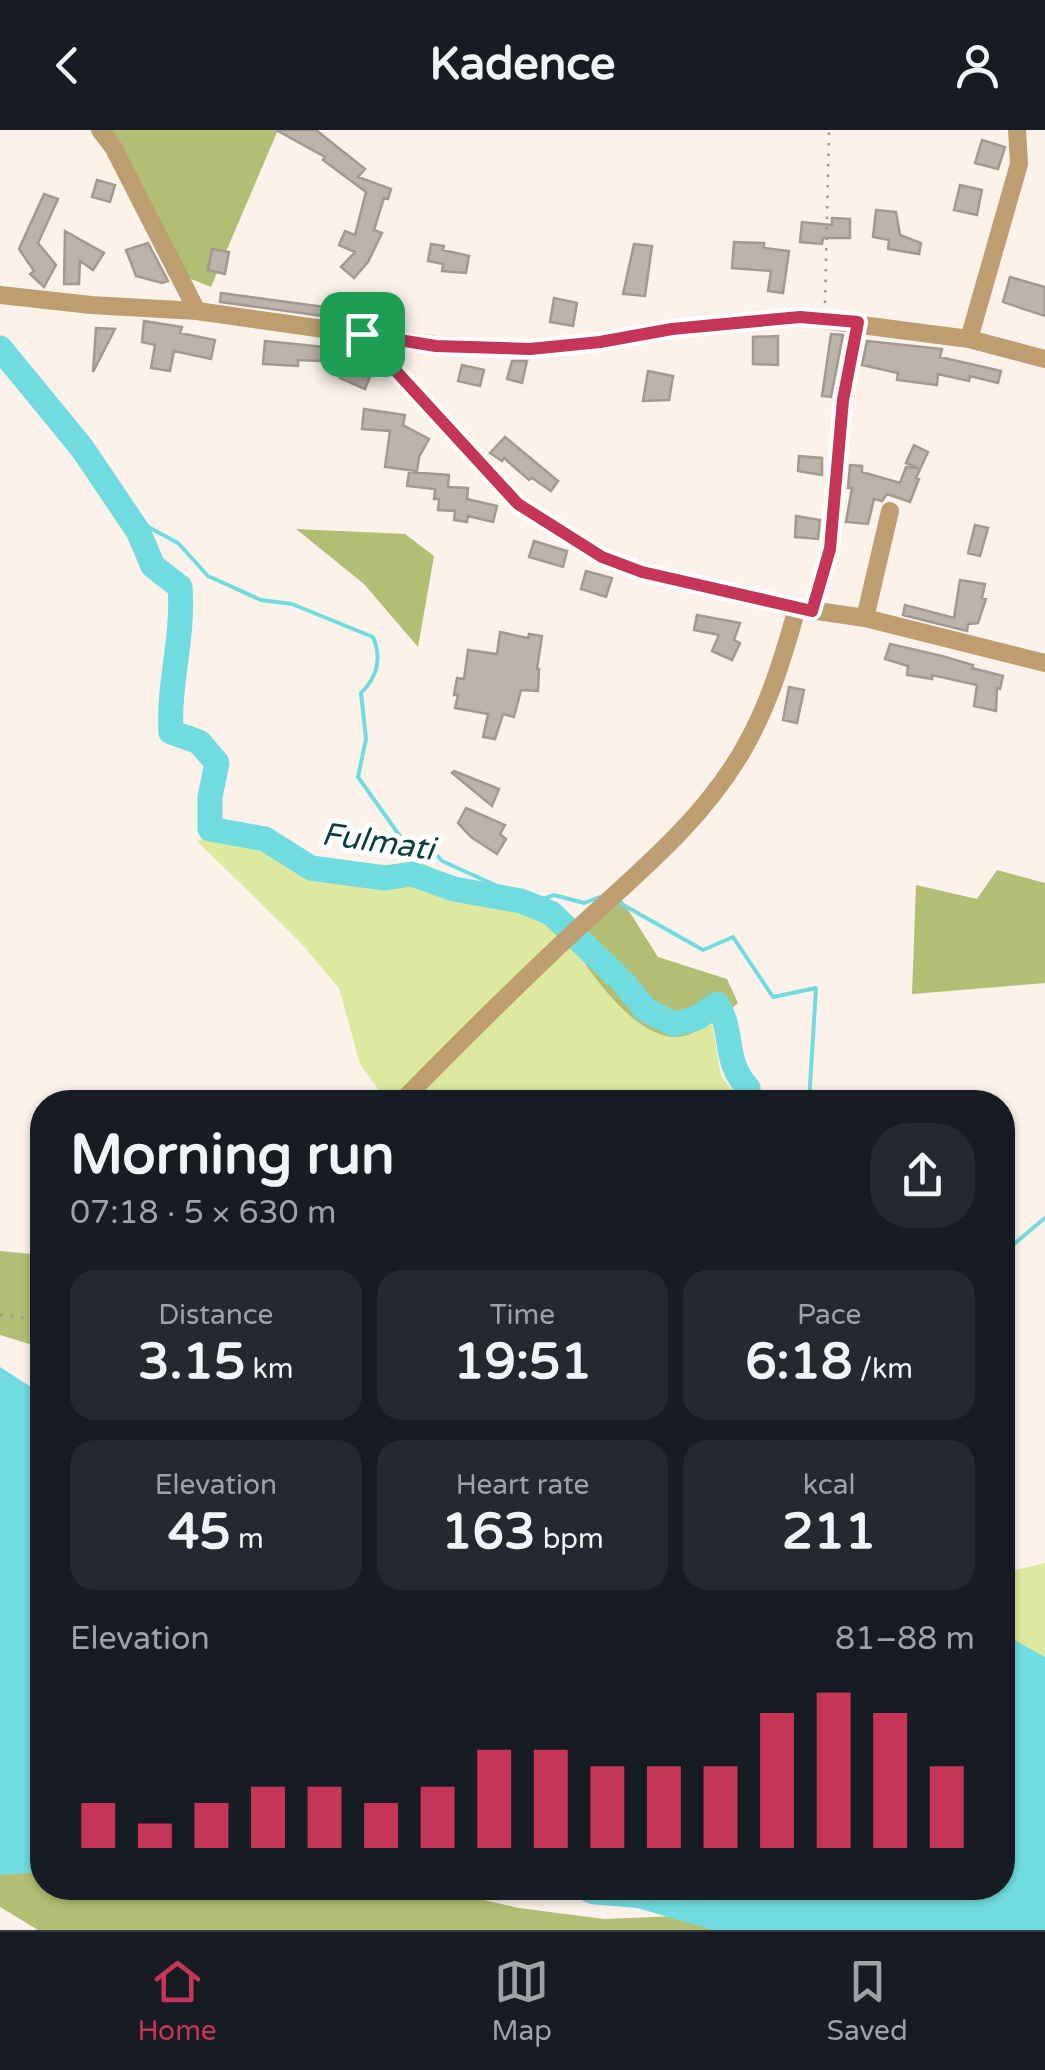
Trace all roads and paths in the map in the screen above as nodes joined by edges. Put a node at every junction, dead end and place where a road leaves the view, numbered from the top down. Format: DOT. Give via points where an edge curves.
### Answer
graph roads {
  1 [pos="100,130"];
  2 [pos="829,130"];
  3 [pos="1017,130"];
  4 [pos="0,296"];
  5 [pos="197,311"];
  6 [pos="825,319"];
  7 [pos="858,322"];
  8 [pos="362,334"];
  9 [pos="969,339"];
  10 [pos="1045,359"];
  11 [pos="890,511"];
  12 [pos="804,610"];
  13 [pos="865,618"];
  14 [pos="1045,663"];
  15 [pos="413,1090"];
  16 [pos="0,1315"];
  17 [pos="30,1319"];
  1 -- 5 [label="street"];
  2 -- 6 [label="path"];
  3 -- 9 [label="street" via="1019,164"];
  4 -- 5 [label="street"];
  5 -- 8 [label="street"];
  6 -- 7 [label="street"];
  6 -- 8 [label="street" via="720,324 530,349 436,346"];
  7 -- 9 [label="street"];
  7 -- 12 [label="street" via="841,417 830,549"];
  8 -- 12 [label="street" via="518,504 602,557"];
  9 -- 10 [label="street"];
  11 -- 13 [label="street"];
  12 -- 13 [label="street"];
  12 -- 15 [label="street" via="743,750 703,809"];
  13 -- 14 [label="street"];
  16 -- 17 [label="path"];
}
